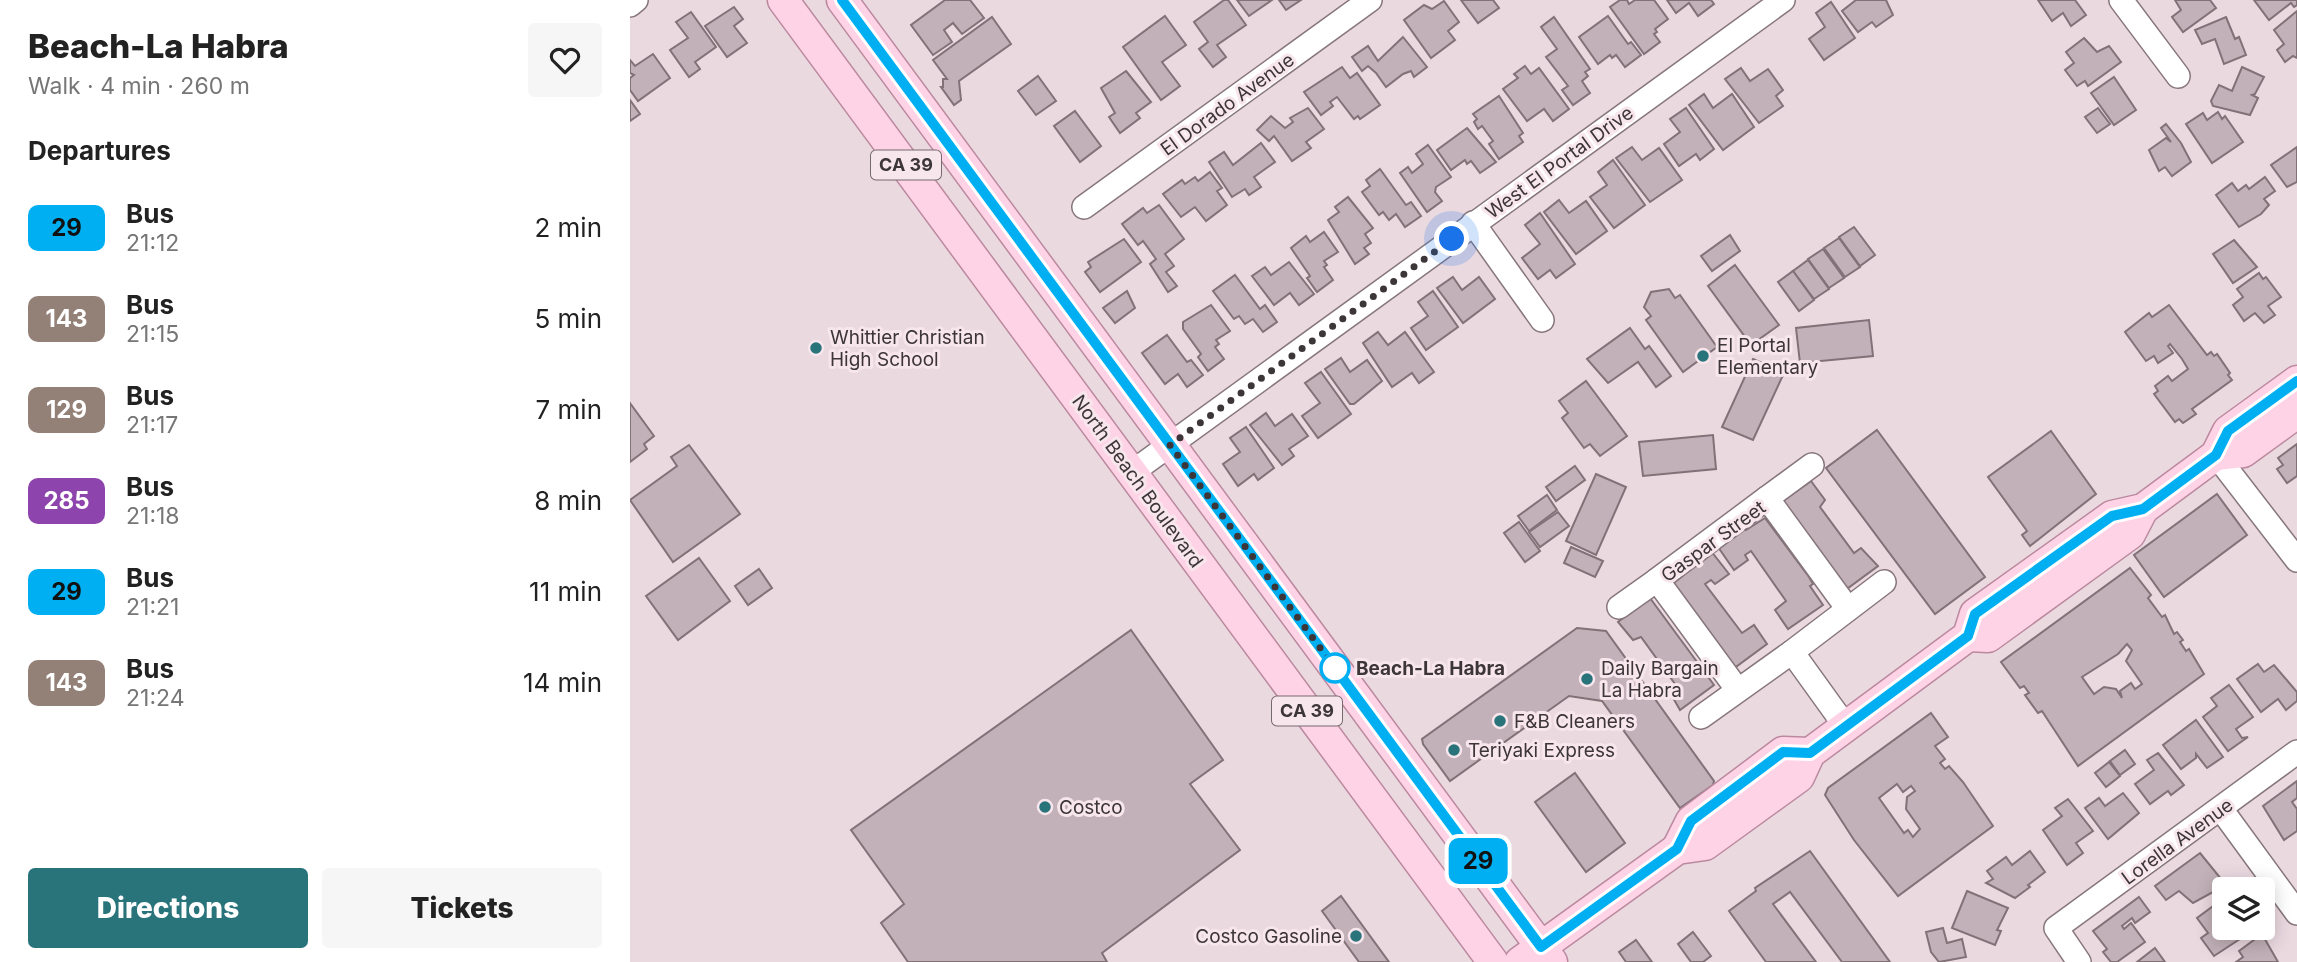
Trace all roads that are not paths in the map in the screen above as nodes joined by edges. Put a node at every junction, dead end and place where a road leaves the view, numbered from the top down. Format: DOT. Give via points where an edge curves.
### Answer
graph roads {
  1 [pos="636,0"];
  2 [pos="783,0"];
  3 [pos="842,0"];
  4 [pos="1370,0"];
  5 [pos="1783,0"];
  6 [pos="2121,0"];
  7 [pos="630,5"];
  8 [pos="2178,76"];
  9 [pos="1084,207"];
  10 [pos="1473,223"];
  11 [pos="1542,320"];
  12 [pos="2297,381"];
  13 [pos="2297,412"];
  14 [pos="1170,445"];
  15 [pos="2216,455"];
  16 [pos="1812,465"];
  17 [pos="1131,473"];
  18 [pos="1767,498"];
  19 [pos="2297,560"];
  20 [pos="1657,580"];
  21 [pos="1884,582"];
  22 [pos="1619,607"];
  23 [pos="1848,609"];
  24 [pos="1792,652"];
  25 [pos="1737,689"];
  26 [pos="1701,717"];
  27 [pos="1846,727"];
  28 [pos="2297,752"];
  29 [pos="2221,809"];
  30 [pos="2297,913"];
  31 [pos="1537,957"];
  32 [pos="1493,962"];
  33 [pos="2079,962"];
  1 -- 7 [label="street"];
  2 -- 17 [label="main road, North Beach Boulevard / CA 39"];
  3 -- 14 [label="main road, CA 39"];
  4 -- 9 [label="street, El Dorado Avenue"];
  5 -- 10 [label="street, West El Portal Drive"];
  6 -- 8 [label="street"];
  10 -- 11 [label="street"];
  10 -- 14 [label="street, West El Portal Drive"];
  12 -- 15 [label="main road" via="2228,431"];
  13 -- 15 [label="main road" via="2243,453"];
  14 -- 17 [label="street, West El Portal Drive"];
  14 -- 31 [label="main road, CA 39"];
  15 -- 19 [label="street"];
  15 -- 27 [label="main road" via="2143,509 2112,516 1975,614 1968,636"];
  16 -- 18 [label="street"];
  17 -- 32 [label="main road, North Beach Boulevard / CA 39"];
  18 -- 20 [label="street, Gaspar Street"];
  18 -- 23 [label="street, Gaspar Street"];
  20 -- 22 [label="street"];
  20 -- 25 [label="street, Gaspar Street"];
  21 -- 23 [label="street"];
  23 -- 24 [label="street"];
  24 -- 25 [label="street"];
  24 -- 27 [label="street"];
  25 -- 26 [label="street"];
  27 -- 31 [label="main road" via="1810,753 1783,752 1691,821 1677,849"];
  28 -- 29 [label="street, Lorella Avenue"];
  29 -- 30 [label="street"];
  29 -- 33 [label="street, Lorella Avenue" via="2056,928"];
}
